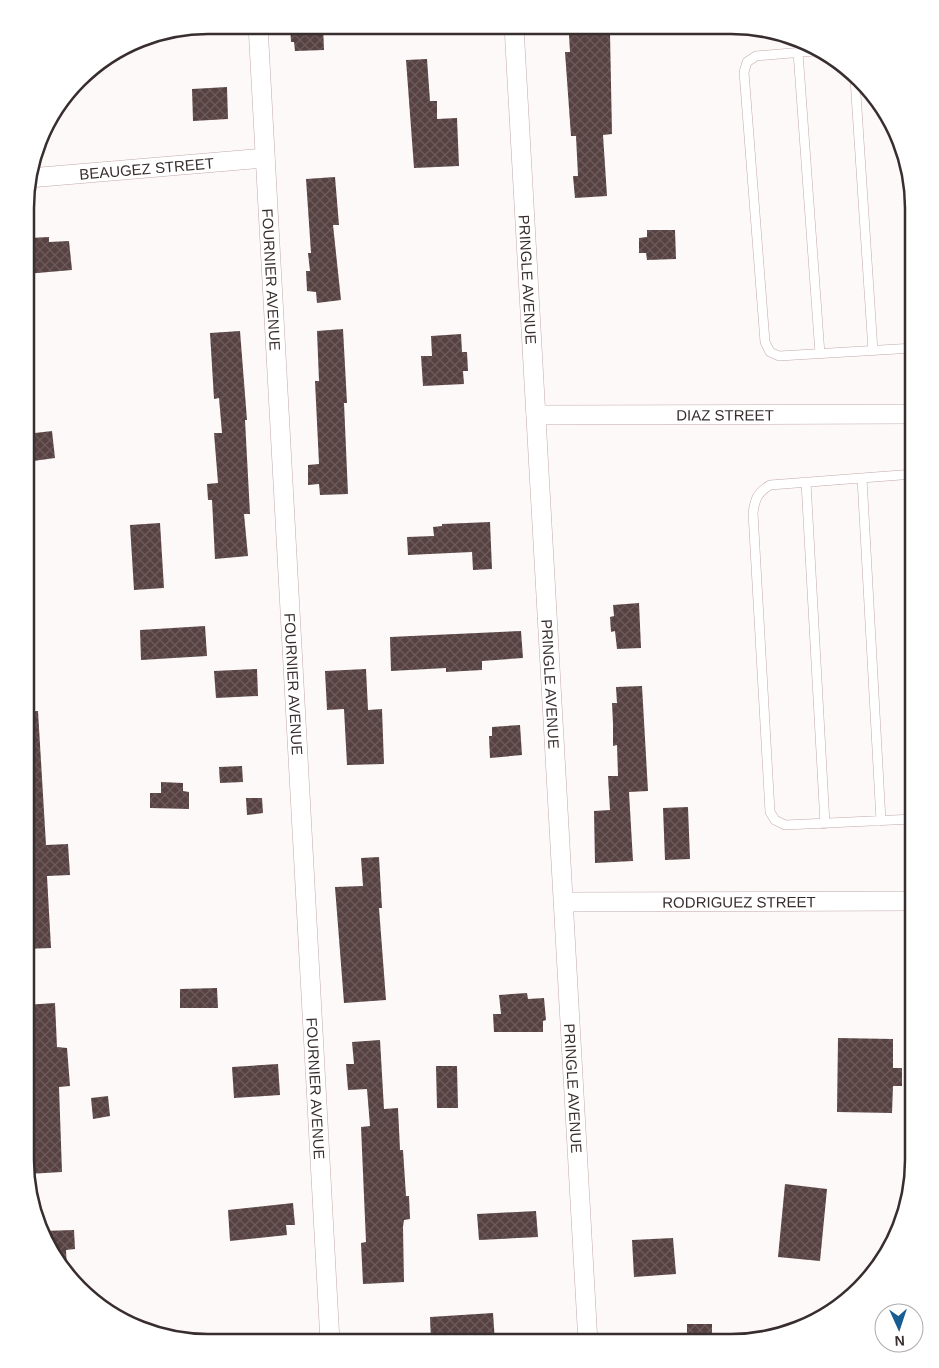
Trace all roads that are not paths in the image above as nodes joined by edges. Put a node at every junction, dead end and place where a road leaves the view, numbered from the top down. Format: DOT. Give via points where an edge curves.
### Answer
graph roads {
  1 [pos="258,34"];
  2 [pos="514,34"];
  3 [pos="807,51"];
  4 [pos="798,52"];
  5 [pos="856,87"];
  6 [pos="265,158"];
  7 [pos="37,177"];
  8 [pos="905,349"];
  9 [pos="873,351"];
  10 [pos="820,354"];
  11 [pos="905,414"];
  12 [pos="536,415"];
  13 [pos="905,475"];
  14 [pos="862,478"];
  15 [pos="806,482"];
  16 [pos="905,819"];
  17 [pos="881,821"];
  18 [pos="826,824"];
  19 [pos="905,901"];
  20 [pos="564,902"];
  21 [pos="330,1334"];
  22 [pos="588,1334"];
  1 -- 6 [label="street, FOURNIER AVENUE"];
  2 -- 12 [label="street, PRINGLE AVENUE"];
  3 -- 4 [label="lane"];
  4 -- 10 [label="lane"];
  4 -- 10 [label="lane" via="756,56 746,62 744,72 765,342 770,352 779,356"];
  5 -- 9 [label="lane"];
  6 -- 7 [label="street, BEAUGEZ STREET"];
  6 -- 21 [label="street, FOURNIER AVENUE"];
  8 -- 9 [label="lane"];
  9 -- 10 [label="lane"];
  11 -- 12 [label="street, DIAZ STREET"];
  12 -- 20 [label="street, PRINGLE AVENUE"];
  13 -- 14 [label="lane"];
  14 -- 15 [label="lane"];
  14 -- 17 [label="lane"];
  15 -- 18 [label="lane"];
  15 -- 18 [label="lane" via="770,485 760,491 753,514 770,812 775,820 785,825"];
  16 -- 17 [label="lane"];
  17 -- 18 [label="lane"];
  19 -- 20 [label="street, RODRIGUEZ STREET"];
  20 -- 22 [label="street, PRINGLE AVENUE"];
}
